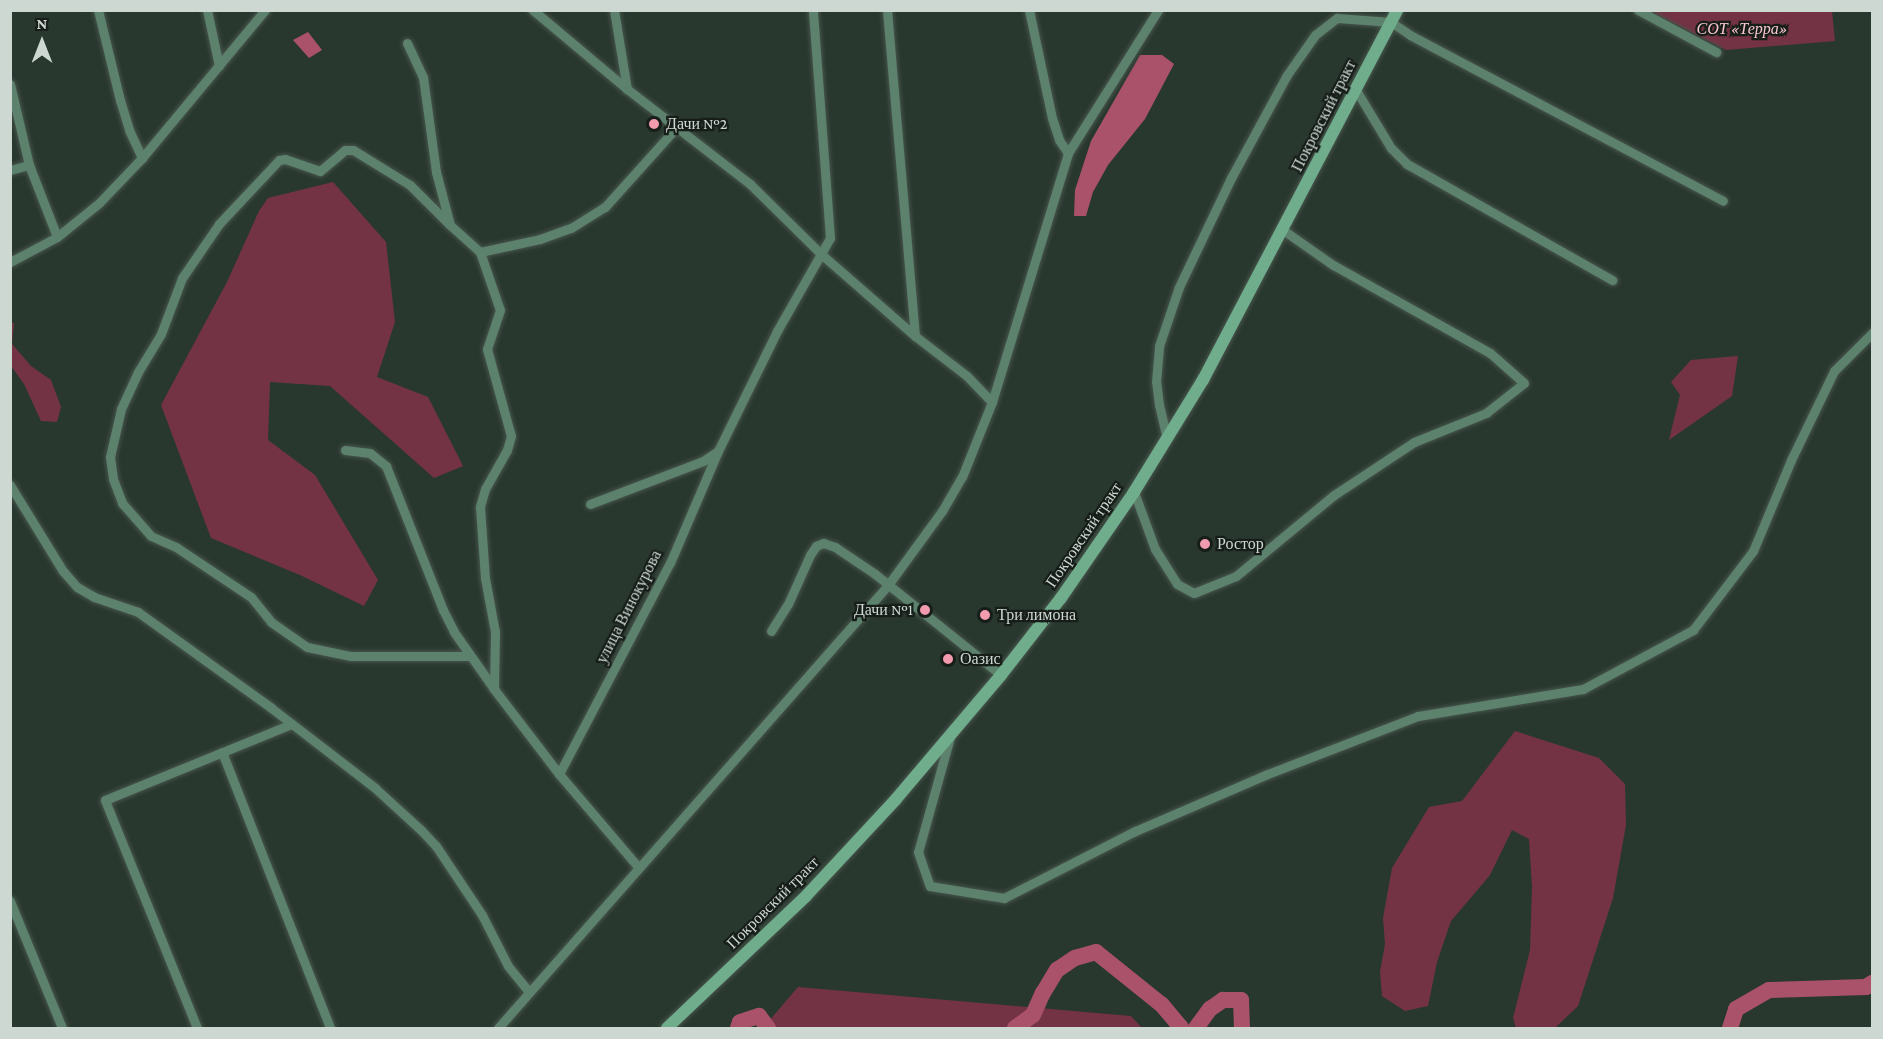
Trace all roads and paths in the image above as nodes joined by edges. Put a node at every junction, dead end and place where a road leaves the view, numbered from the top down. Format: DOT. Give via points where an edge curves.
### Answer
graph roads {
  1 [pos="98,10"];
  2 [pos="207,10"];
  3 [pos="266,10"];
  4 [pos="533,10"];
  5 [pos="614,10"];
  6 [pos="813,10"];
  7 [pos="887,10"];
  8 [pos="1029,10"];
  9 [pos="1158,10"];
  10 [pos="1638,10"];
  11 [pos="1394,16"];
  12 [pos="407,43"];
  13 [pos="1716,52"];
  14 [pos="219,66"];
  15 [pos="10,84"];
  16 [pos="627,89"];
  17 [pos="1356,90"];
  18 [pos="676,128"];
  19 [pos="1068,153"];
  20 [pos="142,158"];
  21 [pos="29,165"];
  22 [pos="10,170"];
  23 [pos="1723,201"];
  24 [pos="450,225"];
  25 [pos="1283,230"];
  26 [pos="57,237"];
  27 [pos="480,252"];
  28 [pos="821,254"];
  29 [pos="10,262"];
  30 [pos="1612,280"];
  31 [pos="1872,333"];
  32 [pos="915,336"];
  33 [pos="992,402"];
  34 [pos="1167,439"];
  35 [pos="345,450"];
  36 [pos="718,451"];
  37 [pos="10,485"];
  38 [pos="1134,492"];
  39 [pos="591,504"];
  40 [pos="888,585"];
  41 [pos="771,631"];
  42 [pos="470,657"];
  43 [pos="1001,675"];
  44 [pos="494,689"];
  45 [pos="291,724"];
  46 [pos="950,735"];
  47 [pos="222,752"];
  48 [pos="559,774"];
  49 [pos="639,868"];
  50 [pos="10,901"];
  51 [pos="529,992"];
  52 [pos="62,1029"];
  53 [pos="197,1029"];
  54 [pos="330,1029"];
  55 [pos="498,1029"];
  56 [pos="667,1029"];
  1 -- 20 [label="street" via="120,100"];
  2 -- 14 [label="street"];
  3 -- 14 [label="street"];
  4 -- 16 [label="street"];
  5 -- 16 [label="street"];
  6 -- 28 [label="street, улица Винокурова" via="831,226 830,238"];
  7 -- 32 [label="street"];
  8 -- 19 [label="street" via="1052,118"];
  9 -- 19 [label="street"];
  10 -- 13 [label="street"];
  11 -- 17 [label="main road, Покровский тракт"];
  11 -- 23 [label="street" via="1410,35"];
  11 -- 34 [label="street" via="1337,18 1315,35 1287,75 1231,178 1179,287 1159,346 1156,382"];
  12 -- 24 [label="street" via="423,76 436,172"];
  14 -- 20 [label="street"];
  15 -- 21 [label="street"];
  16 -- 18 [label="street"];
  17 -- 25 [label="main road, Покровский тракт"];
  17 -- 30 [label="street" via="1391,148 1407,164"];
  18 -- 27 [label="street" via="605,207 571,228"];
  18 -- 28 [label="street" via="770,201"];
  19 -- 33 [label="street"];
  20 -- 26 [label="street" via="99,203"];
  21 -- 22 [label="street"];
  21 -- 26 [label="street"];
  24 -- 27 [label="street"];
  24 -- 42 [label="street" via="410,185 353,150 345,150 320,171 279,160 219,224 182,278 161,334 121,408 110,457 122,503 151,536 176,547 251,597 271,622 307,647 351,656"];
  25 -- 34 [label="main road, Покровский тракт"];
  25 -- 38 [label="street" via="1332,265 1490,352 1524,383 1486,413 1414,442 1334,495 1236,576 1194,594 1177,584 1155,549"];
  26 -- 29 [label="street"];
  27 -- 44 [label="street" via="500,310 487,349 510,435 480,507 485,578 495,632"];
  28 -- 32 [label="street"];
  28 -- 36 [label="street, улица Винокурова" via="777,331"];
  31 -- 46 [label="street" via="1834,371 1753,551 1693,630 1583,689 1418,716 1135,831 1004,898 930,886 918,852"];
  32 -- 33 [label="street" via="967,376"];
  33 -- 40 [label="street" via="962,477"];
  34 -- 38 [label="main road, Покровский тракт"];
  35 -- 42 [label="street" via="370,453 386,466 443,610"];
  36 -- 39 [label="street"];
  36 -- 48 [label="street, улица Винокурова" via="670,563"];
  37 -- 45 [label="street" via="77,587 138,612"];
  38 -- 43 [label="main road, Покровский тракт" via="1061,598"];
  40 -- 41 [label="street" via="835,547 823,543 816,546"];
  40 -- 43 [label="street"];
  40 -- 49 [label="street"];
  42 -- 44 [label="street"];
  43 -- 46 [label="main road, Покровский тракт"];
  44 -- 48 [label="street"];
  45 -- 47 [label="street"];
  45 -- 51 [label="street" via="375,788 436,846 482,915 508,966"];
  46 -- 56 [label="main road, Покровский тракт" via="806,896"];
  47 -- 53 [label="street" via="105,800"];
  47 -- 54 [label="street"];
  48 -- 49 [label="street"];
  49 -- 51 [label="street"];
  50 -- 52 [label="street"];
  51 -- 55 [label="street"];
}
